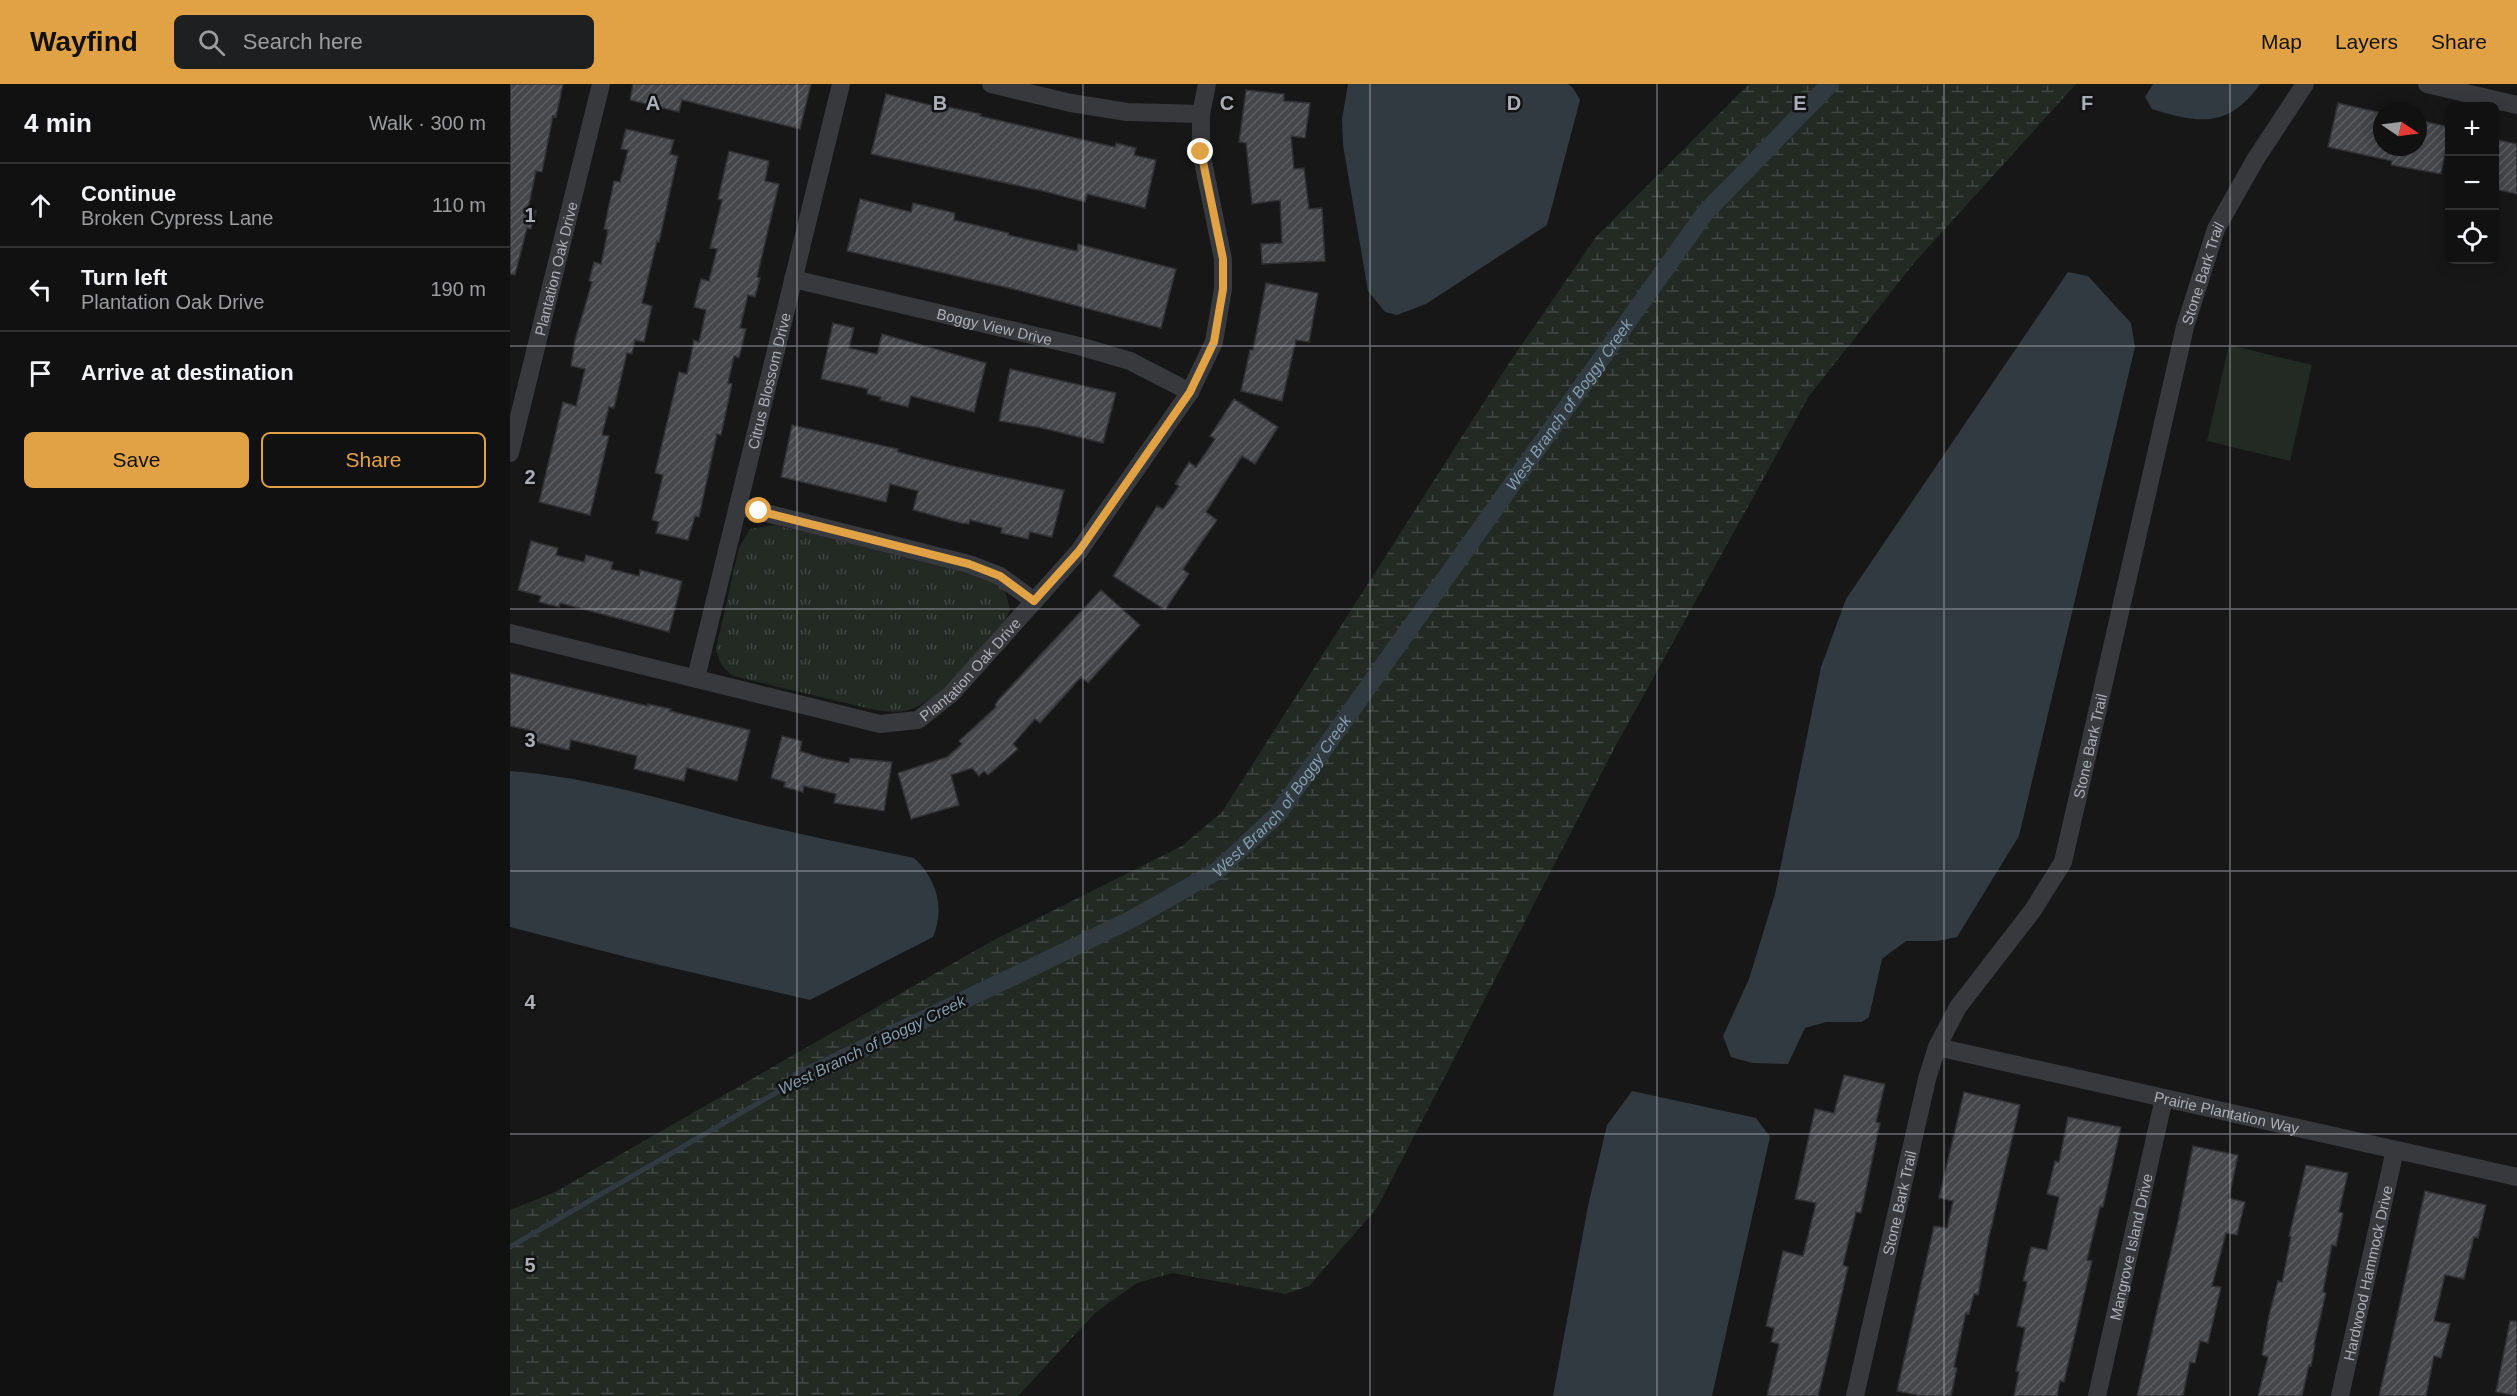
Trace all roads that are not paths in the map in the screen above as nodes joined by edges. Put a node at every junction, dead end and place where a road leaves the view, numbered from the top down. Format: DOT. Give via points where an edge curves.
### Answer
graph roads {
  1 [pos="601,84"];
  2 [pos="841,84"];
  3 [pos="991,84"];
  4 [pos="1207,84"];
  5 [pos="2305,84"];
  6 [pos="2427,84"];
  7 [pos="2517,105"];
  8 [pos="1201,114"];
  9 [pos="794,279"];
  10 [pos="1190,392"];
  11 [pos="510,453"];
  12 [pos="738,506"];
  13 [pos="1034,601"];
  14 [pos="510,633"];
  15 [pos="696,678"];
  16 [pos="1937,1047"];
  17 [pos="2164,1098"];
  18 [pos="2395,1150"];
  19 [pos="2517,1177"];
  20 [pos="1854,1396"];
  21 [pos="2097,1396"];
  22 [pos="2340,1396"];
  1 -- 11 [label="street, Plantation Oak Drive"];
  2 -- 9 [label="street, Citrus Blossom Drive"];
  3 -- 8 [label="street" via="1127,112"];
  4 -- 8 [label="street, Plantation Oak Drive"];
  5 -- 16 [label="street, Stone Bark Trail" via="2216,229 2185,327 2063,862 2033,910 1958,1006"];
  6 -- 7 [label="street"];
  8 -- 10 [label="street, Plantation Oak Drive" via="1201,152 1223,259 1223,289 1214,342"];
  9 -- 10 [label="street, Boggy View Drive" via="1079,346 1130,361"];
  9 -- 12 [label="street, Citrus Blossom Drive"];
  10 -- 13 [label="street, Plantation Oak Drive" via="1079,551"];
  12 -- 13 [label="street" via="969,564 1000,576"];
  12 -- 15 [label="street, Citrus Blossom Drive"];
  13 -- 15 [label="street, Plantation Oak Drive" via="951,694 918,720 880,724"];
  14 -- 15 [label="street, Plantation Oak Drive"];
  16 -- 17 [label="street, Prairie Plantation Way"];
  16 -- 20 [label="street, Stone Bark Trail"];
  17 -- 18 [label="street, Prairie Plantation Way"];
  17 -- 21 [label="street, Mangrove Island Drive"];
  18 -- 19 [label="street, Prairie Plantation Way"];
  18 -- 22 [label="street, Hardwood Hammock Drive"];
}
